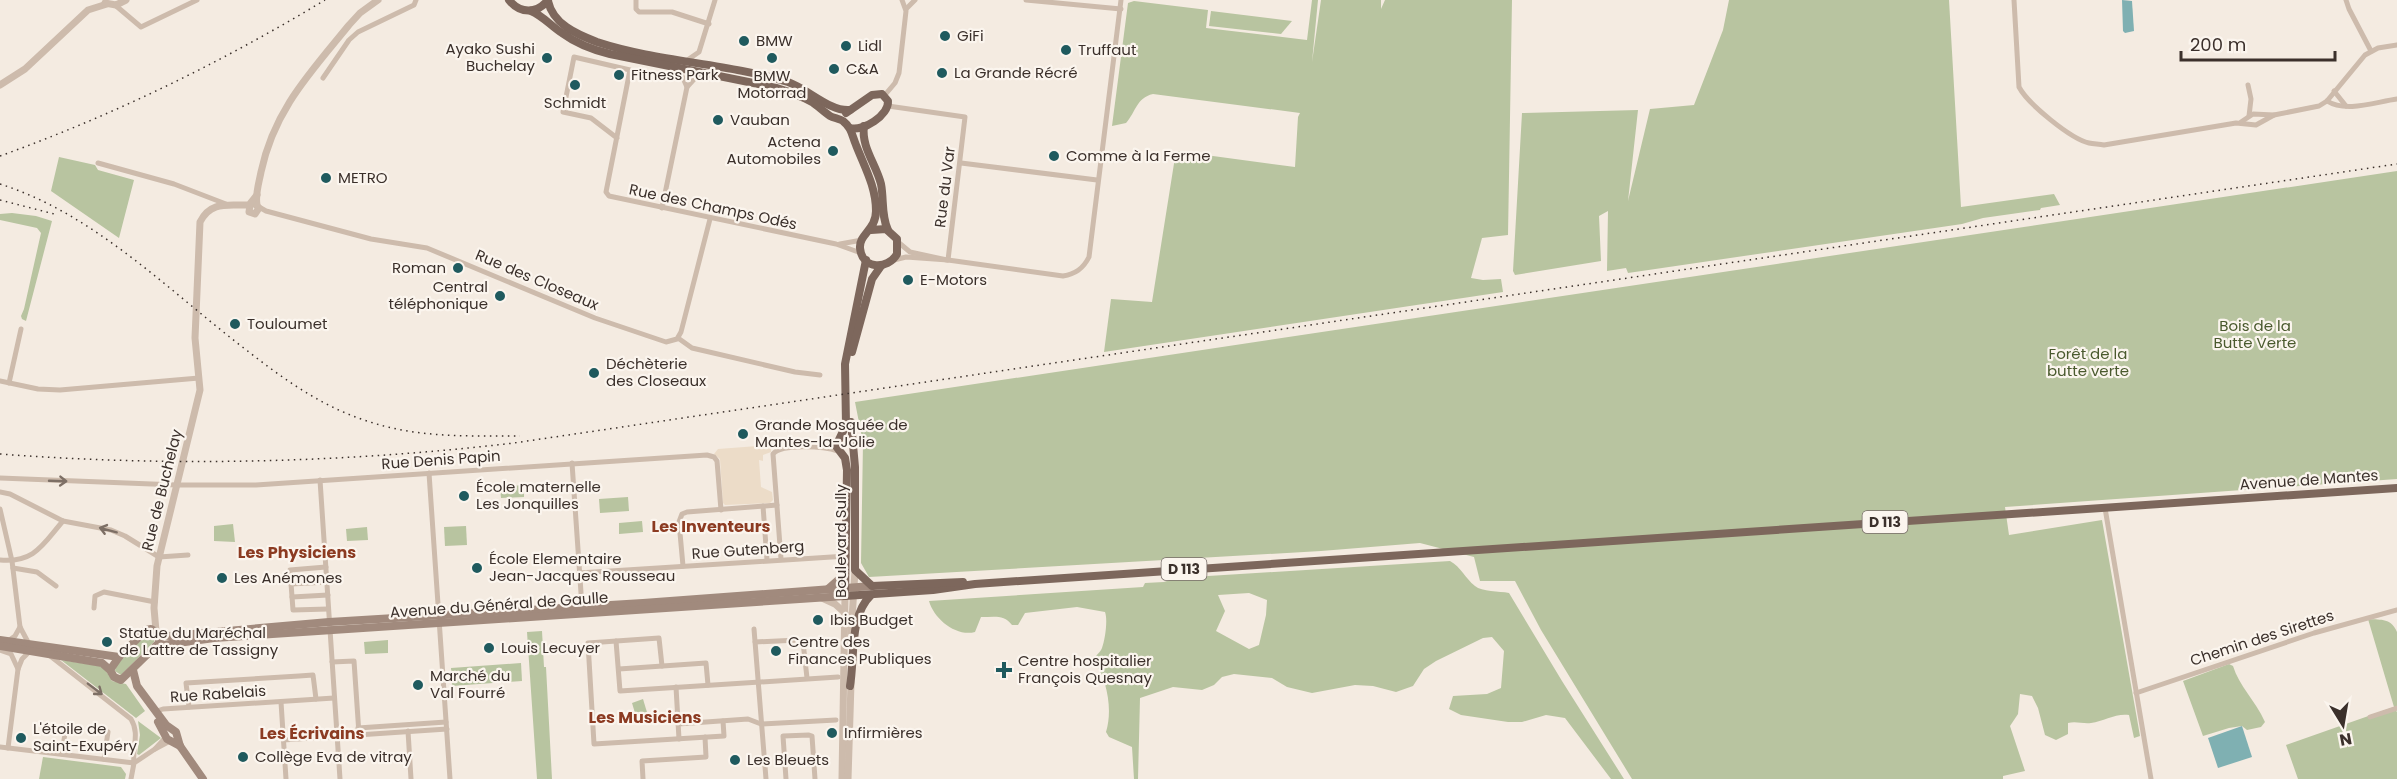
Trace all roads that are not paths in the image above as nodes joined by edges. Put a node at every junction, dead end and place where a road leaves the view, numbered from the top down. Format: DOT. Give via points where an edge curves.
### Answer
graph roads {
  1 [pos="93,0"];
  2 [pos="127,0"];
  3 [pos="197,0"];
  4 [pos="369,0"];
  5 [pos="378,0"];
  6 [pos="548,0"];
  7 [pos="636,0"];
  8 [pos="715,0"];
  9 [pos="1026,0"];
  10 [pos="1121,0"];
  11 [pos="2014,0"];
  12 [pos="2346,0"];
  13 [pos="509,1"];
  14 [pos="902,1"];
  15 [pos="914,1"];
  16 [pos="103,2"];
  17 [pos="414,2"];
  18 [pos="115,5"];
  19 [pos="1120,9"];
  20 [pos="88,10"];
  21 [pos="531,11"];
  22 [pos="906,11"];
  23 [pos="130,16"];
  24 [pos="709,24"];
  25 [pos="338,38"];
  26 [pos="2397,45"];
  27 [pos="2371,51"];
  28 [pos="699,52"];
  29 [pos="682,65"];
  30 [pos="706,70"];
  31 [pos="323,78"];
  32 [pos="0,85"];
  33 [pos="2248,85"];
  34 [pos="687,87"];
  35 [pos="2334,91"];
  36 [pos="884,96"];
  37 [pos="2251,99"];
  38 [pos="2397,99"];
  39 [pos="2327,101"];
  40 [pos="888,106"];
  41 [pos="2346,106"];
  42 [pos="850,110"];
  43 [pos="2257,115"];
  44 [pos="2274,115"];
  45 [pos="2248,117"];
  46 [pos="2260,121"];
  47 [pos="2236,123"];
  48 [pos="847,125"];
  49 [pos="2252,125"];
  50 [pos="864,126"];
  51 [pos="617,138"];
  52 [pos="98,163"];
  53 [pos="960,163"];
  54 [pos="1097,180"];
  55 [pos="207,196"];
  56 [pos="226,204"];
  57 [pos="254,207"];
  58 [pos="662,208"];
  59 [pos="213,209"];
  60 [pos="710,219"];
  61 [pos="871,230"];
  62 [pos="888,230"];
  63 [pos="862,240"];
  64 [pos="898,242"];
  65 [pos="836,244"];
  66 [pos="864,257"];
  67 [pos="948,260"];
  68 [pos="892,261"];
  69 [pos="881,266"];
  70 [pos="21,329"];
  71 [pos="678,338"];
  72 [pos="820,375"];
  73 [pos="199,378"];
  74 [pos="0,381"];
  75 [pos="9,383"];
  76 [pos="847,383"];
  77 [pos="848,406"];
  78 [pos="839,440"];
  79 [pos="853,444"];
  80 [pos="818,447"];
  81 [pos="840,453"];
  82 [pos="572,463"];
  83 [pos="429,473"];
  84 [pos="0,478"];
  85 [pos="320,480"];
  86 [pos="177,485"];
  87 [pos="2397,488"];
  88 [pos="0,492"];
  89 [pos="777,505"];
  90 [pos="763,506"];
  91 [pos="0,508"];
  92 [pos="2105,508"];
  93 [pos="721,510"];
  94 [pos="63,521"];
  95 [pos="189,555"];
  96 [pos="847,556"];
  97 [pos="159,557"];
  98 [pos="0,560"];
  99 [pos="767,560"];
  100 [pos="781,560"];
  101 [pos="12,561"];
  102 [pos="683,566"];
  103 [pos="326,567"];
  104 [pos="13,568"];
  105 [pos="855,570"];
  106 [pos="579,573"];
  107 [pos="845,574"];
  108 [pos="327,582"];
  109 [pos="291,584"];
  110 [pos="56,586"];
  111 [pos="828,589"];
  112 [pos="872,590"];
  113 [pos="850,592"];
  114 [pos="328,595"];
  115 [pos="292,597"];
  116 [pos="820,598"];
  117 [pos="155,605"];
  118 [pos="582,607"];
  119 [pos="94,608"];
  120 [pos="328,609"];
  121 [pos="2397,610"];
  122 [pos="845,614"];
  123 [pos="439,619"];
  124 [pos="330,626"];
  125 [pos="20,627"];
  126 [pos="754,629"];
  127 [pos="154,632"];
  128 [pos="616,641"];
  129 [pos="755,642"];
  130 [pos="2,644"];
  131 [pos="156,646"];
  132 [pos="30,648"];
  133 [pos="48,654"];
  134 [pos="119,657"];
  135 [pos="332,662"];
  136 [pos="662,666"];
  137 [pos="18,669"];
  138 [pos="619,669"];
  139 [pos="110,670"];
  140 [pos="134,670"];
  141 [pos="838,677"];
  142 [pos="807,678"];
  143 [pos="122,680"];
  144 [pos="758,681"];
  145 [pos="708,685"];
  146 [pos="137,686"];
  147 [pos="850,686"];
  148 [pos="676,687"];
  149 [pos="2136,693"];
  150 [pos="144,696"];
  151 [pos="334,698"];
  152 [pos="316,699"];
  153 [pos="281,702"];
  154 [pos="189,707"];
  155 [pos="2397,708"];
  156 [pos="157,711"];
  157 [pos="2370,717"];
  158 [pos="836,720"];
  159 [pos="723,721"];
  160 [pos="678,724"];
  161 [pos="761,724"];
  162 [pos="446,725"];
  163 [pos="66,726"];
  164 [pos="358,731"];
  165 [pos="408,731"];
  166 [pos="108,732"];
  167 [pos="337,736"];
  168 [pos="170,737"];
  169 [pos="705,737"];
  170 [pos="679,739"];
  171 [pos="283,740"];
  172 [pos="0,747"];
  173 [pos="8,748"];
  174 [pos="62,754"];
  175 [pos="104,759"];
  176 [pos="134,763"];
  177 [pos="132,779"];
  178 [pos="203,779"];
  179 [pos="286,779"];
  180 [pos="340,779"];
  181 [pos="411,779"];
  182 [pos="450,779"];
  183 [pos="643,779"];
  184 [pos="766,779"];
  185 [pos="786,779"];
  186 [pos="815,779"];
  187 [pos="842,779"];
  188 [pos="848,779"];
  189 [pos="2151,779"];
  1 -- 20 [label="street"];
  2 -- 18 [label="street"];
  2 -- 23 [label="street"];
  3 -- 23 [label="street" via="145,26 138,26"];
  4 -- 25 [label="street" via="351,17"];
  5 -- 25 [label="street"];
  6 -- 21 [label="main road"];
  6 -- 29 [label="main road" via="555,18 586,38"];
  7 -- 24 [label="street" via="639,12 672,12"];
  8 -- 24 [label="street"];
  9 -- 19 [label="street"];
  10 -- 19 [label="street"];
  11 -- 47 [label="street" via="2019,87 2035,107 2077,137 2104,145"];
  12 -- 27 [label="street"];
  13 -- 21 [label="main road" via="519,9"];
  14 -- 15 [label="street"];
  14 -- 22 [label="street"];
  15 -- 22 [label="street"];
  16 -- 18 [label="street"];
  16 -- 20 [label="street"];
  17 -- 31 [label="street" via="357,32"];
  18 -- 23 [label="street"];
  19 -- 54 [label="street"];
  20 -- 32 [label="street" via="25,69"];
  21 -- 29 [label="main road" via="582,45 610,54"];
  22 -- 36 [label="street" via="898,78"];
  24 -- 28 [label="street"];
  25 -- 57 [label="street" via="285,106 266,151"];
  26 -- 27 [label="street"];
  27 -- 35 [label="street"];
  28 -- 29 [label="street"];
  28 -- 30 [label="street"];
  29 -- 30 [label="main road"];
  29 -- 34 [label="street"];
  30 -- 34 [label="street"];
  30 -- 42 [label="main road" via="789,83 835,108"];
  30 -- 48 [label="main road" via="792,93"];
  33 -- 37 [label="street"];
  34 -- 58 [label="street"];
  35 -- 39 [label="street"];
  35 -- 41 [label="street"];
  36 -- 40 [label="main road"];
  36 -- 42 [label="main road" via="874,94"];
  37 -- 43 [label="street"];
  37 -- 45 [label="street"];
  38 -- 41 [label="street"];
  39 -- 41 [label="street" via="2338,107"];
  39 -- 44 [label="street"];
  40 -- 50 [label="main road"];
  40 -- 53 [label="street, Rue du Var" via="965,117"];
  42 -- 48 [label="main road" via="846,114"];
  43 -- 44 [label="street"];
  43 -- 45 [label="street"];
  43 -- 46 [label="street"];
  44 -- 46 [label="street"];
  45 -- 47 [label="street"];
  45 -- 49 [label="street"];
  46 -- 49 [label="street"];
  47 -- 49 [label="street"];
  48 -- 50 [label="main road" via="857,130"];
  48 -- 61 [label="main road" via="874,192 875,219"];
  50 -- 62 [label="main road" via="863,140 878,173"];
  51 -- 51 [label="street, Rue des Champs Odés" via="591,118 563,111 574,57 630,70"];
  51 -- 58 [label="street, Rue des Champs Odés" via="606,192 609,196"];
  52 -- 55 [label="street"];
  53 -- 54 [label="street"];
  53 -- 67 [label="street, Rue du Var"];
  54 -- 67 [label="street" via="1089,257 1072,275 1052,276"];
  55 -- 56 [label="street"];
  55 -- 59 [label="street"];
  56 -- 57 [label="street"];
  56 -- 59 [label="street"];
  57 -- 59 [label="street"];
  57 -- 71 [label="street, Rue des Closeaux" via="371,239 427,248 627,330 663,342"];
  58 -- 60 [label="street, Rue des Champs Odés"];
  59 -- 73 [label="street, Rue de Buchelay" via="200,233 195,338"];
  60 -- 65 [label="street, Rue des Champs Odés"];
  60 -- 71 [label="street"];
  61 -- 62 [label="main road"];
  61 -- 63 [label="main road"];
  62 -- 64 [label="main road"];
  63 -- 65 [label="street, Rue des Champs Odés"];
  63 -- 66 [label="main road"];
  64 -- 67 [label="street" via="910,252"];
  64 -- 68 [label="main road" via="898,252"];
  65 -- 66 [label="street, Rue des Champs Odés"];
  66 -- 69 [label="main road"];
  66 -- 76 [label="main road" via="848,342"];
  67 -- 68 [label="street" via="904,257"];
  68 -- 69 [label="main road"];
  69 -- 76 [label="main road" via="872,279"];
  70 -- 75 [label="street"];
  71 -- 72 [label="street" via="692,348"];
  73 -- 75 [label="street" via="60,390"];
  73 -- 86 [label="street, Rue de Buchelay" via="200,392"];
  74 -- 75 [label="street"];
  76 -- 77 [label="main road"];
  77 -- 78 [label="main road"];
  77 -- 79 [label="main road, Boulevard Sully"];
  78 -- 79 [label="main road" via="845,437"];
  78 -- 80 [label="street"];
  78 -- 81 [label="main road" via="836,446"];
  79 -- 81 [label="main road" via="849,454"];
  79 -- 105 [label="main road, Boulevard Sully"];
  80 -- 81 [label="street"];
  80 -- 89 [label="street" via="777,450 773,454"];
  81 -- 96 [label="main road, Boulevard Sully" via="848,470"];
  82 -- 83 [label="street, Rue Denis Papin"];
  82 -- 93 [label="street, Rue Denis Papin" via="714,457"];
  82 -- 106 [label="street"];
  83 -- 85 [label="street, Rue Denis Papin"];
  83 -- 123 [label="street"];
  84 -- 86 [label="street, Rue Denis Papin, one-way"];
  85 -- 86 [label="street, Rue Denis Papin"];
  85 -- 103 [label="street"];
  86 -- 97 [label="street, Rue de Buchelay"];
  87 -- 92 [label="main road, Avenue de Mantes / D 113"];
  88 -- 94 [label="street"];
  89 -- 90 [label="street"];
  89 -- 100 [label="street"];
  90 -- 93 [label="street"];
  90 -- 99 [label="street"];
  91 -- 101 [label="street"];
  92 -- 112 [label="main road, D 113" via="943,589"];
  92 -- 149 [label="street"];
  93 -- 102 [label="street" via="682,514 679,522"];
  97 -- 94 [label="street, one-way" via="111,530"];
  94 -- 101 [label="street" via="33,554"];
  95 -- 97 [label="street"];
  96 -- 100 [label="street, Rue Gutenberg"];
  96 -- 107 [label="main road, Boulevard Sully"];
  97 -- 117 [label="street, Rue de Buchelay"];
  98 -- 101 [label="street"];
  99 -- 100 [label="street, Rue Gutenberg"];
  99 -- 102 [label="street, Rue Gutenberg"];
  101 -- 104 [label="street"];
  102 -- 106 [label="street, Rue Gutenberg"];
  103 -- 108 [label="street"];
  103 -- 109 [label="street" via="290,570"];
  104 -- 110 [label="street" via="37,572"];
  104 -- 125 [label="street"];
  105 -- 112 [label="main road"];
  105 -- 113 [label="street, Boulevard Sully"];
  106 -- 118 [label="street"];
  107 -- 111 [label="main road"];
  107 -- 113 [label="main road, Boulevard Sully"];
  108 -- 109 [label="street"];
  108 -- 114 [label="street"];
  109 -- 115 [label="street"];
  111 -- 113 [label="main road, Avenue du Général de Gaulle / D 113"];
  111 -- 118 [label="main road, Avenue du Général de Gaulle / D 113"];
  112 -- 113 [label="main road, D 113"];
  112 -- 147 [label="main road" via="858,614"];
  113 -- 116 [label="main road, Avenue du Général de Gaulle / D 113"];
  113 -- 122 [label="street, Boulevard Sully"];
  113 -- 147 [label="street, Boulevard Sully"];
  114 -- 115 [label="street"];
  114 -- 120 [label="street"];
  115 -- 120 [label="street" via="293,610"];
  116 -- 122 [label="street" via="831,601"];
  116 -- 123 [label="main road, Avenue du Général de Gaulle / D 113"];
  117 -- 119 [label="street" via="104,592 94,596"];
  117 -- 127 [label="street, Rue de Buchelay"];
  118 -- 123 [label="main road, Avenue du Général de Gaulle / D 113"];
  120 -- 124 [label="street"];
  121 -- 149 [label="street, Chemin des Sirettes" via="2314,633"];
  122 -- 187 [label="street, Boulevard Sully"];
  123 -- 124 [label="main road, Avenue du Général de Gaulle / D 113"];
  123 -- 162 [label="street"];
  124 -- 127 [label="main road, Avenue du Général de Gaulle / D 113" via="171,636"];
  124 -- 131 [label="main road, Avenue du Général de Gaulle / D 113"];
  124 -- 135 [label="street"];
  125 -- 130 [label="street" via="15,636"];
  125 -- 132 [label="street"];
  126 -- 129 [label="street"];
  127 -- 131 [label="main road" via="160,641"];
  127 -- 134 [label="main road"];
  128 -- 136 [label="street" via="659,638"];
  128 -- 138 [label="street"];
  128 -- 170 [label="street" via="588,642 594,744"];
  129 -- 142 [label="street" via="803,642"];
  129 -- 144 [label="street"];
  130 -- 132 [label="main road"];
  130 -- 137 [label="street"];
  131 -- 140 [label="main road"];
  132 -- 133 [label="main road"];
  132 -- 134 [label="main road"];
  132 -- 137 [label="street"];
  133 -- 139 [label="main road" via="102,663"];
  133 -- 176 [label="street, one-way" via="132,719 137,735"];
  134 -- 139 [label="main road"];
  135 -- 151 [label="street"];
  135 -- 164 [label="street" via="354,661"];
  136 -- 138 [label="street"];
  136 -- 145 [label="street" via="706,663"];
  137 -- 173 [label="street"];
  138 -- 148 [label="street" via="620,691"];
  139 -- 143 [label="main road"];
  140 -- 143 [label="main road"];
  140 -- 146 [label="main road"];
  141 -- 142 [label="street"];
  142 -- 144 [label="street"];
  143 -- 146 [label="main road"];
  144 -- 145 [label="street"];
  144 -- 161 [label="street"];
  145 -- 148 [label="street"];
  146 -- 150 [label="main road"];
  147 -- 188 [label="street, Boulevard Sully"];
  148 -- 160 [label="street"];
  149 -- 189 [label="street"];
  150 -- 156 [label="main road"];
  150 -- 168 [label="main road"];
  151 -- 152 [label="street, Rue Rabelais"];
  151 -- 167 [label="street"];
  152 -- 153 [label="street, Rue Rabelais"];
  152 -- 154 [label="street" via="314,675 186,683"];
  153 -- 154 [label="street, Rue Rabelais"];
  153 -- 171 [label="street, Rue Rabelais"];
  154 -- 156 [label="street, Rue Rabelais"];
  155 -- 157 [label="street"];
  156 -- 168 [label="main road"];
  158 -- 161 [label="street"];
  159 -- 160 [label="street"];
  159 -- 161 [label="street"];
  159 -- 169 [label="street" via="724,736"];
  160 -- 170 [label="street"];
  161 -- 184 [label="street"];
  162 -- 164 [label="street"];
  162 -- 165 [label="street"];
  162 -- 182 [label="street"];
  163 -- 174 [label="street"];
  164 -- 165 [label="street"];
  164 -- 167 [label="street"];
  165 -- 181 [label="street"];
  166 -- 175 [label="street"];
  167 -- 171 [label="street"];
  167 -- 180 [label="street"];
  168 -- 176 [label="street"];
  168 -- 178 [label="main road"];
  169 -- 170 [label="street"];
  169 -- 183 [label="street" via="706,757 642,761"];
  171 -- 179 [label="street, Rue Rabelais"];
  172 -- 173 [label="street"];
  173 -- 174 [label="street"];
  174 -- 175 [label="street"];
  175 -- 176 [label="street"];
  176 -- 177 [label="street"];
  185 -- 186 [label="street" via="783,736 810,735"];
}
